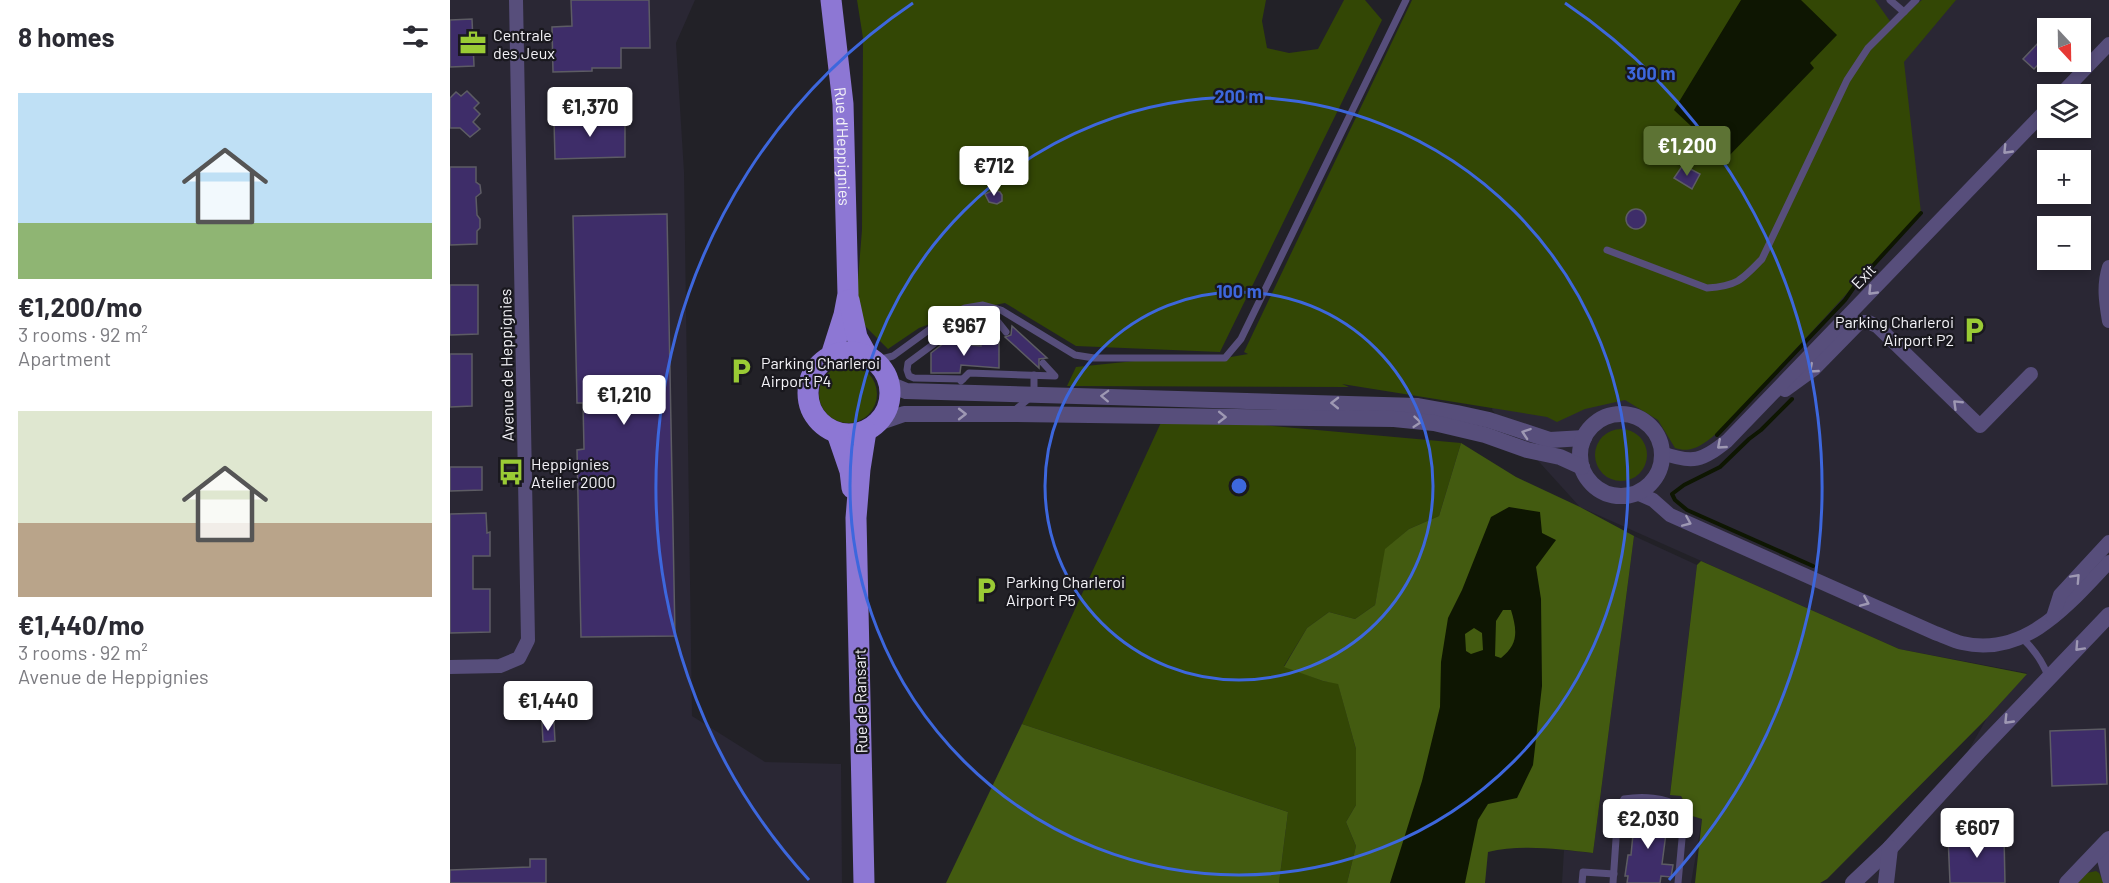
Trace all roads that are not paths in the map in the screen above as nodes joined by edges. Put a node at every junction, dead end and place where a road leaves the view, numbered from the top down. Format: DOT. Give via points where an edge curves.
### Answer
graph roads {
  1 [pos="516,0"];
  2 [pos="831,0"];
  3 [pos="1406,0"];
  4 [pos="1890,0"];
  5 [pos="1916,0"];
  6 [pos="1904,12"];
  7 [pos="2109,35"];
  8 [pos="2109,44"];
  9 [pos="2073,82"];
  10 [pos="2037,119"];
  11 [pos="1607,250"];
  12 [pos="2109,267"];
  13 [pos="848,294"];
  14 [pos="2109,321"];
  15 [pos="1006,332"];
  16 [pos="831,356"];
  17 [pos="871,359"];
  18 [pos="1043,363"];
  19 [pos="2031,374"];
  20 [pos="1034,375"];
  21 [pos="963,380"];
  22 [pos="889,384"];
  23 [pos="952,392"];
  24 [pos="1034,394"];
  25 [pos="1011,414"];
  26 [pos="1744,423"];
  27 [pos="872,427"];
  28 [pos="837,433"];
  29 [pos="1584,438"];
  30 [pos="1662,453"];
  31 [pos="1582,467"];
  32 [pos="1637,493"];
  33 [pos="856,518"];
  34 [pos="2109,542"];
  35 [pos="2109,562"];
  36 [pos="2109,615"];
  37 [pos="2053,619"];
  38 [pos="2021,637"];
  39 [pos="450,667"];
  40 [pos="2049,678"];
  41 [pos="2105,843"];
  42 [pos="1890,848"];
  43 [pos="1614,874"];
  44 [pos="2109,879"];
  45 [pos="864,883"];
  46 [pos="1582,883"];
  47 [pos="1613,883"];
  48 [pos="1678,883"];
  49 [pos="1853,883"];
  50 [pos="1886,883"];
  51 [pos="2067,883"];
  1 -- 39 [label="street, Avenue de Heppignies" via="528,640 519,658 500,666"];
  2 -- 13 [label="main road, Rue d'Heppignies" via="843,104"];
  3 -- 17 [label="lane" via="1241,339 1225,358 1075,355 1001,310 983,305 948,316 892,356"];
  4 -- 6 [label="lane"];
  5 -- 6 [label="lane"];
  6 -- 11 [label="lane" via="1869,48 1847,80 1762,259 1742,280 1707,288"];
  7 -- 9 [label="street" via="2081,65"];
  8 -- 9 [label="street"];
  10 -- 26 [label="street, Exit, one-way"];
  12 -- 14 [label="street" via="2105,291"];
  13 -- 16 [label="main road, Rue d'Heppignies"];
  13 -- 17 [label="main road, Rue d'Heppignies" via="857,337"];
  15 -- 21 [label="lane" via="998,322 965,322 908,363 909,376 914,378"];
  16 -- 17 [label="main road" via="843,352"];
  16 -- 28 [label="main road" via="812,376 809,403 824,426"];
  17 -- 22 [label="main road" via="884,371"];
  18 -- 20 [label="lane" via="1054,375"];
  19 -- 26 [label="street, one-way" via="1980,426 1877,326 1860,322 1814,369"];
  20 -- 21 [label="lane" via="969,373"];
  20 -- 24 [label="lane"];
  21 -- 23 [label="lane"];
  22 -- 23 [label="street" via="906,391"];
  22 -- 27 [label="main road" via="886,412"];
  23 -- 24 [label="street"];
  24 -- 25 [label="lane"];
  29 -- 24 [label="street, one-way" via="1550,440 1489,420 1418,406"];
  27 -- 25 [label="street, one-way" via="904,414"];
  25 -- 31 [label="street, one-way" via="1404,420 1485,435"];
  26 -- 30 [label="street, Exit, one-way" via="1702,458 1687,460"];
  27 -- 28 [label="main road" via="851,435"];
  27 -- 33 [label="main road, Rue de Ransart" via="860,469"];
  28 -- 33 [label="main road, Rue de Ransart" via="850,471"];
  29 -- 30 [label="street" via="1597,421 1629,414 1656,432"];
  29 -- 31 [label="street"];
  30 -- 32 [label="street" via="1656,477"];
  31 -- 32 [label="street" via="1599,490 1618,495"];
  32 -- 38 [label="street, one-way" via="1653,500 1670,515 1935,633 1977,644"];
  33 -- 45 [label="main road, Rue de Ransart"];
  37 -- 34 [label="street, one-way" via="2060,595"];
  35 -- 37 [label="street"];
  36 -- 40 [label="street, one-way"];
  37 -- 38 [label="street"];
  38 -- 40 [label="lane" via="2040,657"];
  40 -- 42 [label="street, one-way"];
  41 -- 44 [label="street"];
  41 -- 51 [label="street"];
  42 -- 49 [label="street"];
  42 -- 50 [label="street"];
  43 -- 46 [label="lane" via="1583,872"];
  43 -- 47 [label="lane"];
  43 -- 48 [label="lane" via="1618,810 1624,799 1671,801 1680,807 1683,817"];
}
